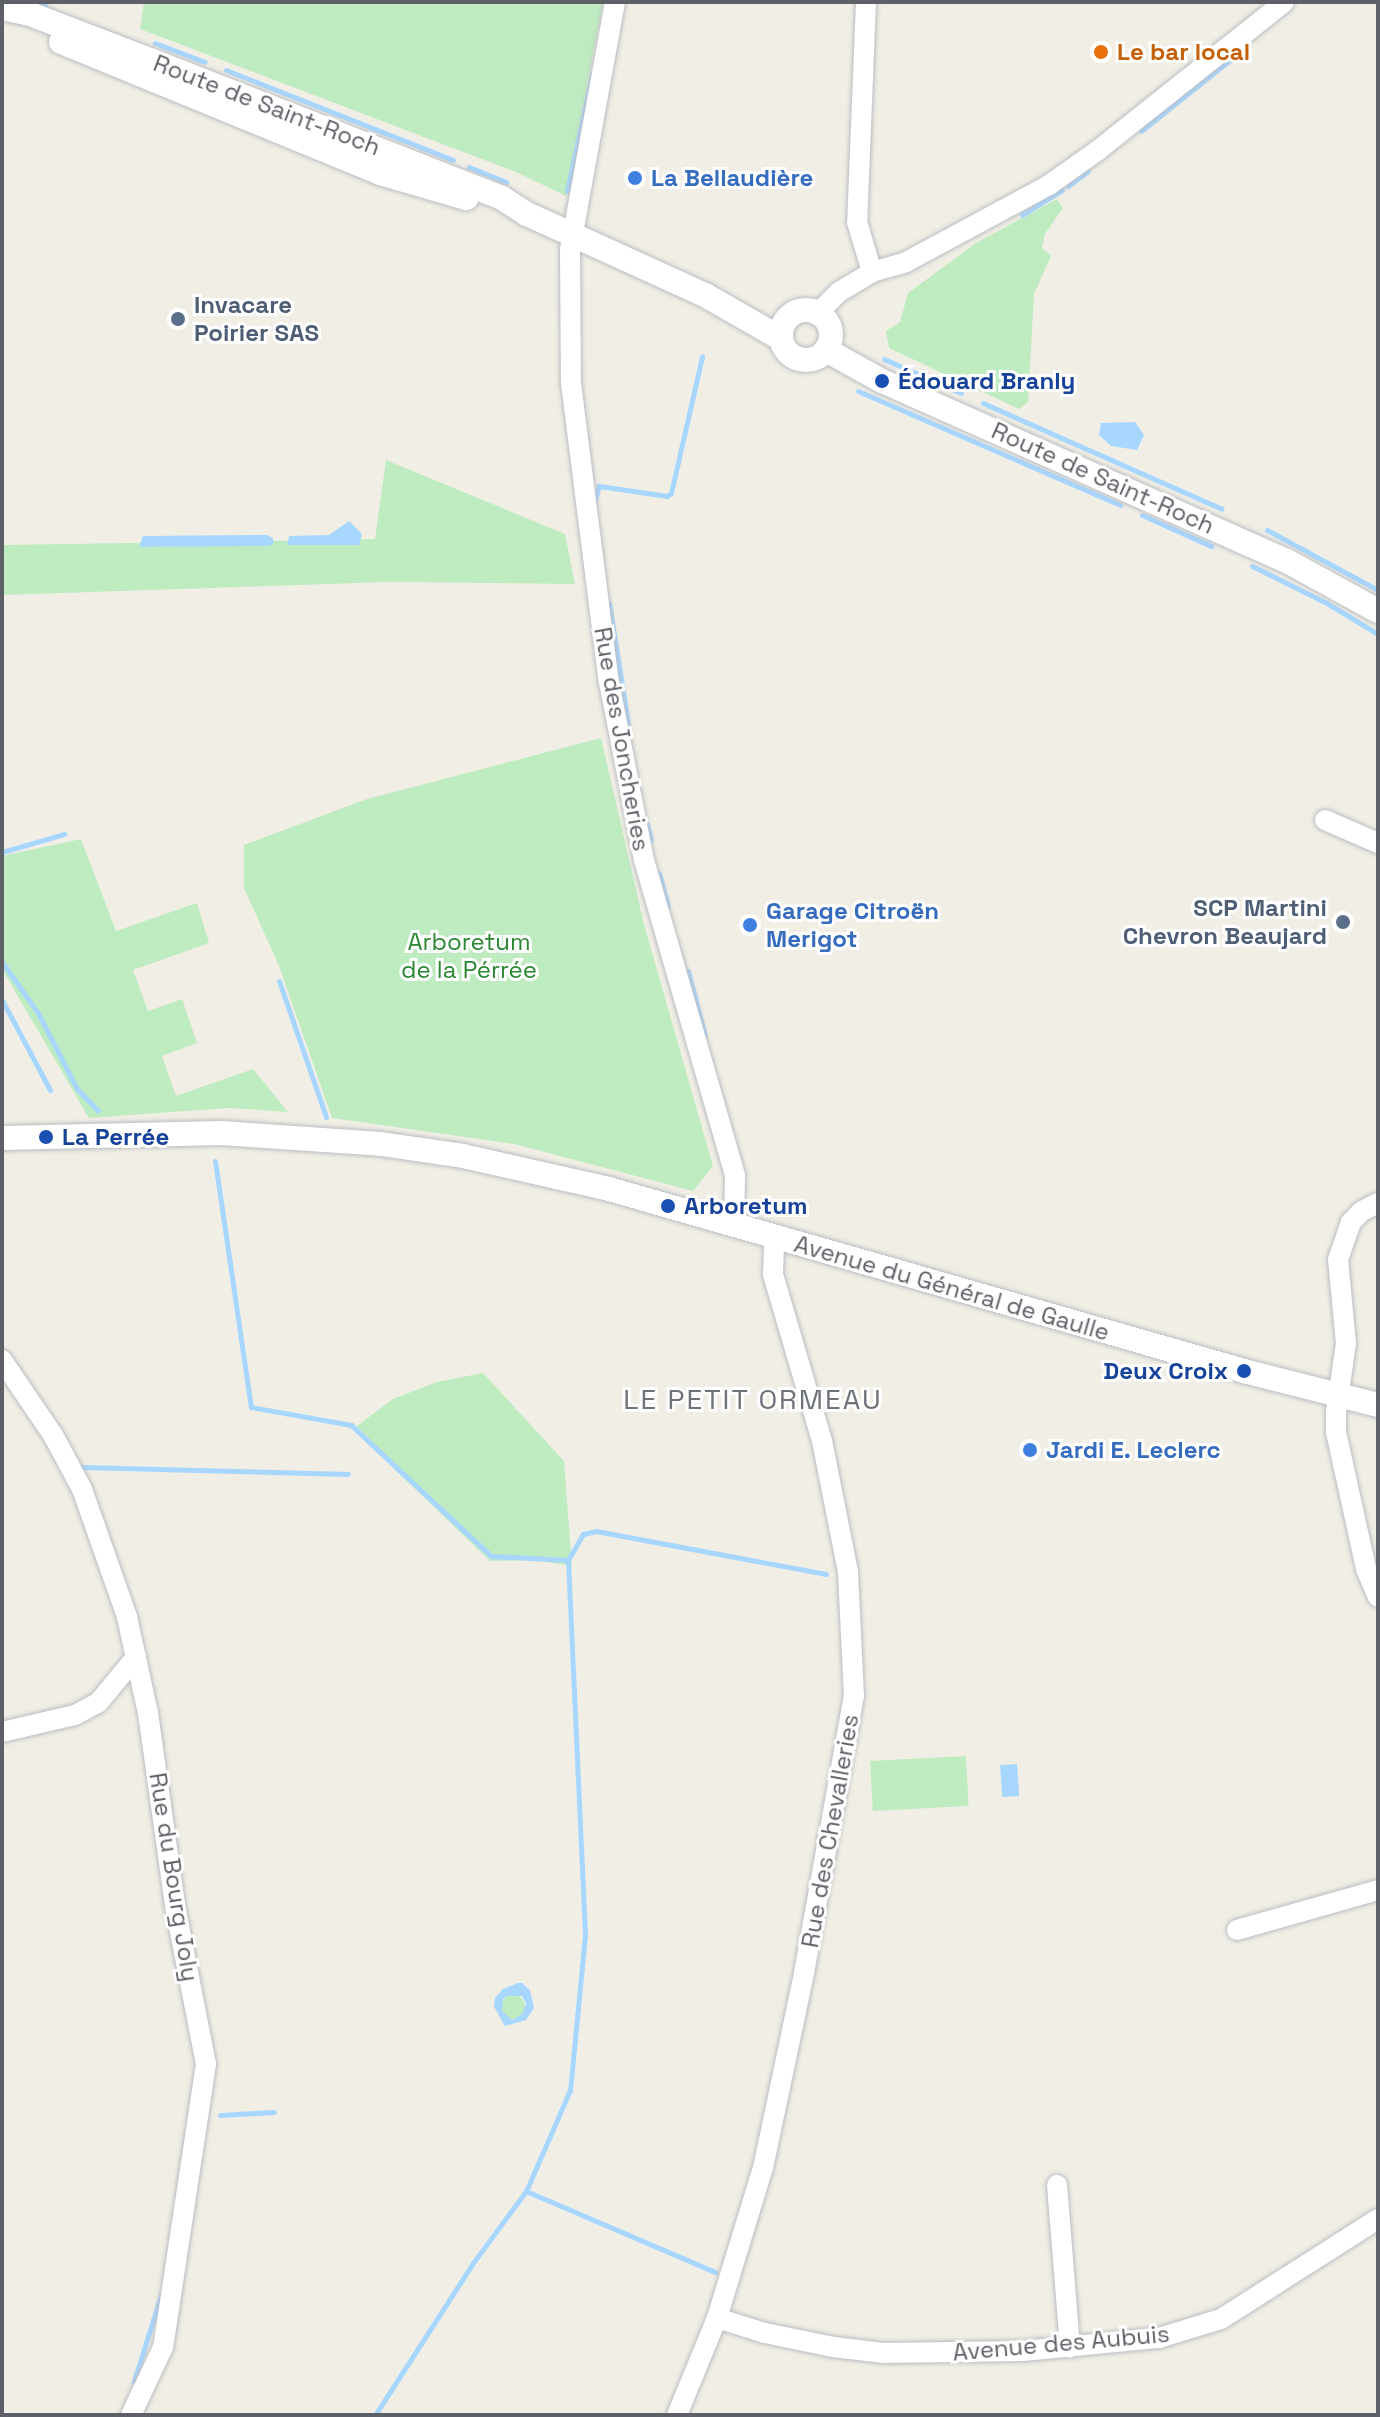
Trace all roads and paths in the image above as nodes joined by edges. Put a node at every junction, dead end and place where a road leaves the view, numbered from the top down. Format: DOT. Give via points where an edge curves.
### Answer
graph roads {
  1 [pos="615,2"];
  2 [pos="866,2"];
  3 [pos="1284,2"];
  4 [pos="2,10"];
  5 [pos="572,237"];
  6 [pos="872,272"];
  7 [pos="818,313"];
  8 [pos="784,328"];
  9 [pos="826,350"];
  10 [pos="1378,611"];
  11 [pos="1325,820"];
  12 [pos="1378,843"];
  13 [pos="2,1138"];
  14 [pos="1378,1203"];
  15 [pos="734,1226"];
  16 [pos="774,1238"];
  17 [pos="2,1360"];
  18 [pos="1338,1395"];
  19 [pos="1378,1405"];
  20 [pos="1378,1597"];
  21 [pos="136,1657"];
  22 [pos="2,1732"];
  23 [pos="1378,1890"];
  24 [pos="1237,1930"];
  25 [pos="1057,2185"];
  26 [pos="1378,2219"];
  27 [pos="717,2318"];
  28 [pos="1070,2347"];
  29 [pos="131,2415"];
  30 [pos="677,2415"];
  1 -- 5 [label="street, Rue des Joncheries"];
  2 -- 6 [label="street" via="857,222"];
  3 -- 6 [label="street" via="1049,185 906,262"];
  4 -- 5 [label="street, Route de Saint-Roch" via="30,14 473,186"];
  5 -- 8 [label="street, Route de Saint-Roch"];
  5 -- 15 [label="street, Rue des Joncheries" via="571,383 609,682 644,860 735,1176"];
  6 -- 7 [label="street" via="839,292"];
  7 -- 8 [label="street" via="802,310"];
  7 -- 9 [label="street" via="830,325"];
  8 -- 9 [label="street" via="788,353 795,358 812,360"];
  9 -- 10 [label="street, Route de Saint-Roch" via="882,381 1287,561"];
  11 -- 12 [label="street"];
  13 -- 15 [label="street, Avenue du Général de Gaulle" via="221,1133 381,1144 539,1171"];
  14 -- 18 [label="street" via="1362,1211 1341,1243 1338,1273 1346,1343"];
  15 -- 16 [label="street, Avenue du Général de Gaulle"];
  16 -- 18 [label="street, Avenue du Général de Gaulle"];
  16 -- 27 [label="street, Rue des Chevalleries" via="773,1274 822,1441 848,1572 854,1696 763,2168"];
  17 -- 21 [label="street, Rue du Bourg Joly" via="82,1489"];
  18 -- 19 [label="street, Avenue du Général de Gaulle"];
  18 -- 20 [label="street" via="1336,1432 1366,1569"];
  21 -- 22 [label="street" via="98,1703 75,1715"];
  21 -- 29 [label="street, Rue du Bourg Joly" via="206,2064 163,2347"];
  23 -- 24 [label="street"];
  25 -- 28 [label="street"];
  26 -- 28 [label="street, Avenue des Aubuis" via="1221,2319 1159,2338"];
  27 -- 28 [label="street, Avenue des Aubuis" via="806,2342 883,2353"];
  27 -- 30 [label="street, Rue des Chevalleries"];
}
